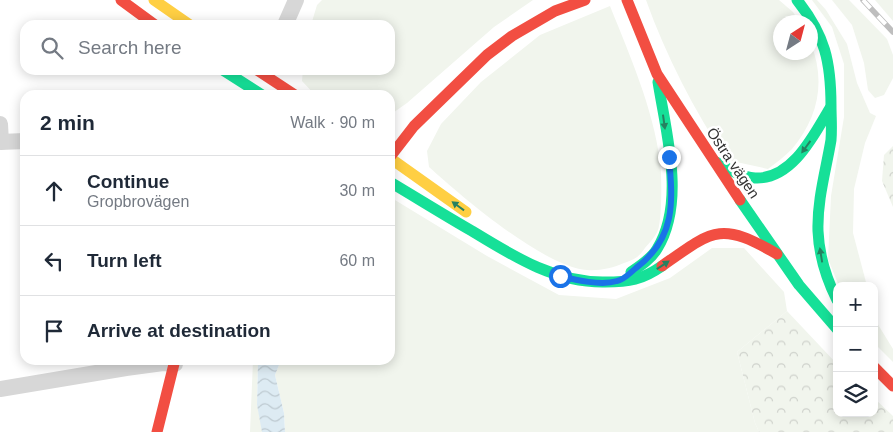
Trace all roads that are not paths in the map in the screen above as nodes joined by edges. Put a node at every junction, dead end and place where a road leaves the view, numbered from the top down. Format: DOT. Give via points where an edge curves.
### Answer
graph roads {
  1 [pos="122,0"];
  2 [pos="154,0"];
  3 [pos="296,0"];
  4 [pos="585,0"];
  5 [pos="627,0"];
  6 [pos="797,0"];
  7 [pos="148,20"];
  8 [pos="183,20"];
  9 [pos="287,20"];
  10 [pos="657,74"];
  11 [pos="230,75"];
  12 [pos="262,75"];
  13 [pos="266,75"];
  14 [pos="253,90"];
  15 [pos="260,90"];
  16 [pos="288,90"];
  17 [pos="831,105"];
  18 [pos="0,124"];
  19 [pos="20,141"];
  20 [pos="1,142"];
  21 [pos="395,151"];
  22 [pos="711,158"];
  23 [pos="395,161"];
  24 [pos="395,185"];
  25 [pos="777,254"];
  26 [pos="538,268"];
  27 [pos="619,281"];
  28 [pos="833,292"];
  29 [pos="835,327"];
  30 [pos="149,365"];
  31 [pos="174,365"];
  32 [pos="878,371"];
  33 [pos="893,386"];
  34 [pos="0,389"];
  35 [pos="157,432"];
  1 -- 7 [label="street"];
  2 -- 8 [label="street"];
  3 -- 9 [label="street"];
  4 -- 21 [label="street" via="555,11 487,55 414,126"];
  5 -- 10 [label="street, Östra vägen"];
  6 -- 17 [label="street" via="811,15 828,54"];
  10 -- 22 [label="street, Östra vägen"];
  10 -- 27 [label="street, one-way" via="672,192 669,222 647,260"];
  11 -- 14 [label="street"];
  12 -- 15 [label="street"];
  13 -- 16 [label="street"];
  17 -- 22 [label="street, one-way" via="797,159 784,169 758,178 742,176"];
  28 -- 17 [label="street, one-way" via="822,262 818,221 832,128"];
  18 -- 20 [label="street"];
  19 -- 20 [label="street"];
  22 -- 25 [label="street, Östra vägen"];
  26 -- 23 [label="street, one-way" via="513,246"];
  24 -- 26 [label="street"];
  27 -- 25 [label="street, one-way" via="641,279 704,238 719,233 743,236"];
  25 -- 29 [label="street, Östra vägen"];
  26 -- 27 [label="street" via="579,281"];
  30 -- 34 [label="street"];
  31 -- 35 [label="street"];
  32 -- 33 [label="street"];
}
